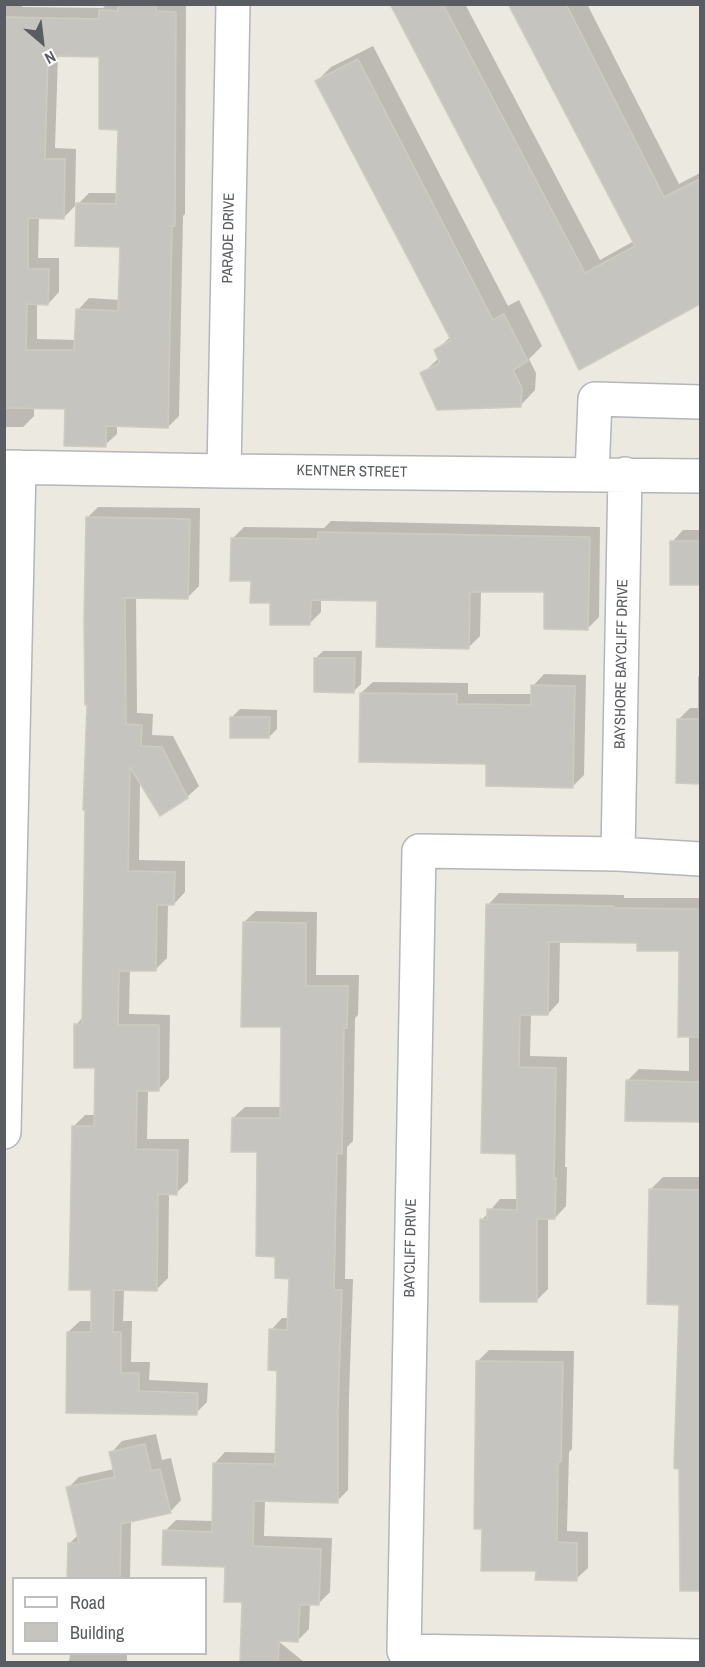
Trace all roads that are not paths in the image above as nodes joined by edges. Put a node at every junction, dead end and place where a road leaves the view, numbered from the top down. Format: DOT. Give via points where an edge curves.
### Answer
graph roads {
  1 [pos="233,4"];
  2 [pos="700,402"];
  3 [pos="12,467"];
  4 [pos="224,471"];
  5 [pos="625,474"];
  6 [pos="592,475"];
  7 [pos="700,476"];
  8 [pos="618,854"];
  9 [pos="700,859"];
  10 [pos="4,1132"];
  11 [pos="700,1656"];
  12 [pos="598,1659"];
  1 -- 4 [label="street, PARADE DRIVE"];
  2 -- 6 [label="street" via="594,399"];
  3 -- 4 [label="street, KENTNER STREET"];
  3 -- 10 [label="street"];
  4 -- 6 [label="street, KENTNER STREET"];
  5 -- 6 [label="street, KENTNER STREET"];
  5 -- 7 [label="street, KENTNER STREET"];
  5 -- 8 [label="street, BAYSHORE BAYCLIFF DRIVE"];
  8 -- 9 [label="street"];
  8 -- 12 [label="street, BAYCLIFF DRIVE" via="419,851 404,1651"];
  11 -- 12 [label="street"];
}
